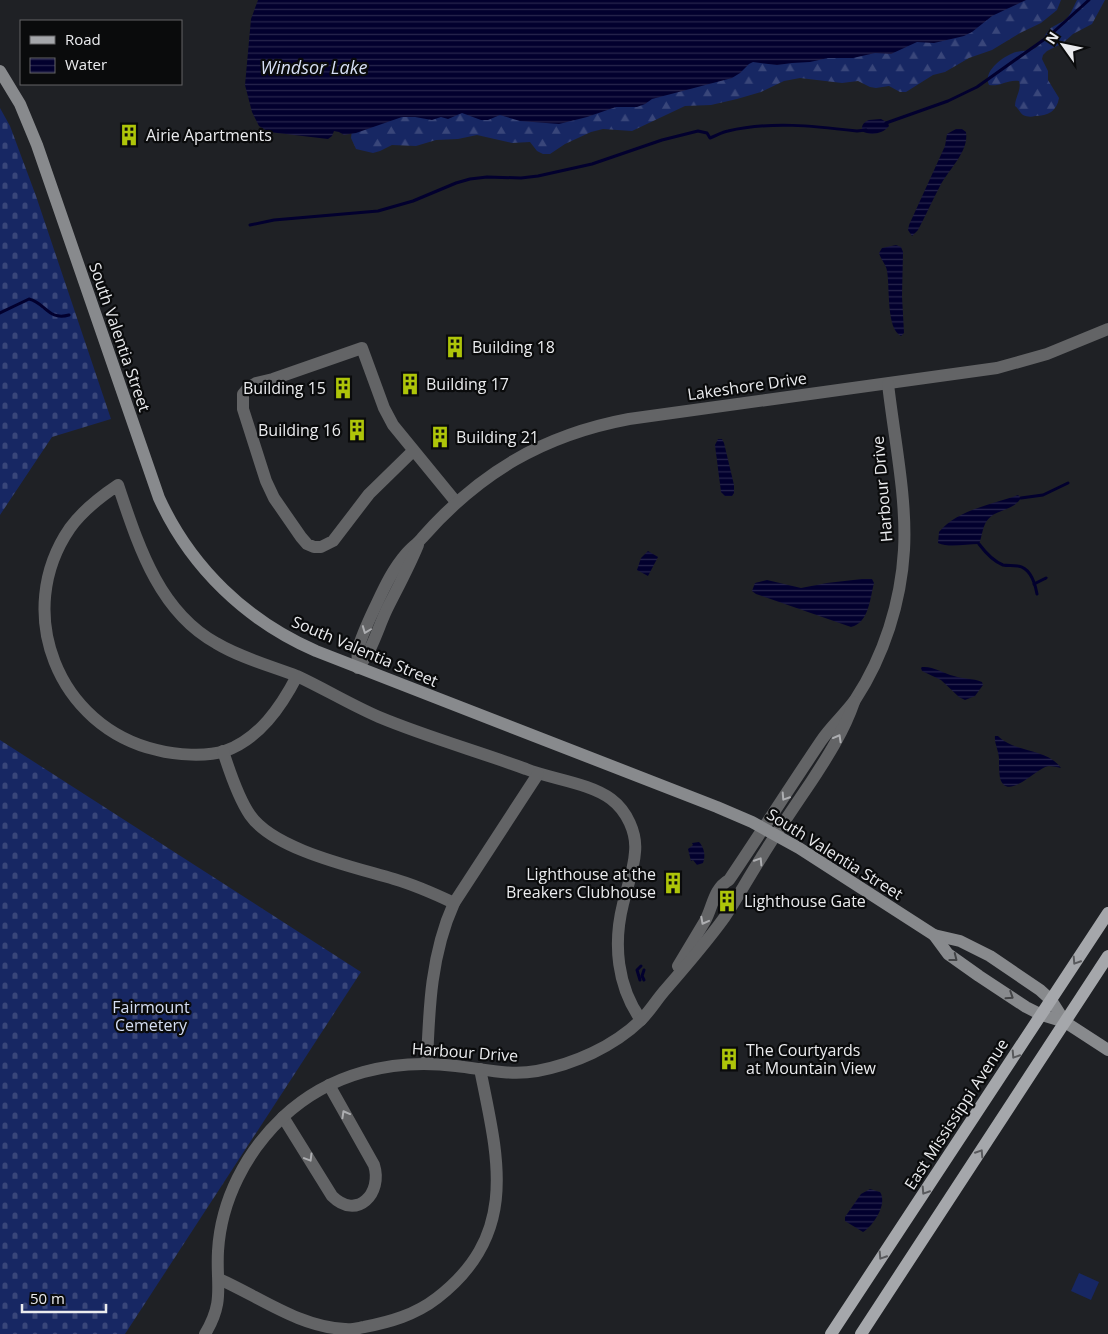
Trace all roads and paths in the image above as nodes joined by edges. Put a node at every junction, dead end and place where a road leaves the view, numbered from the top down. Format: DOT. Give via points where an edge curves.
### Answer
graph roads {
  1 [pos="0,71"];
  2 [pos="1108,329"];
  3 [pos="888,384"];
  4 [pos="413,451"];
  5 [pos="456,502"];
  6 [pos="358,668"];
  7 [pos="298,676"];
  8 [pos="854,702"];
  9 [pos="223,751"];
  10 [pos="538,774"];
  11 [pos="764,829"];
  12 [pos="776,835"];
  13 [pos="454,903"];
  14 [pos="1108,913"];
  15 [pos="934,935"];
  16 [pos="1108,956"];
  17 [pos="662,994"];
  18 [pos="1051,1000"];
  19 [pos="1042,1015"];
  20 [pos="641,1020"];
  21 [pos="1065,1022"];
  22 [pos="1108,1050"];
  23 [pos="426,1063"];
  24 [pos="480,1069"];
  25 [pos="329,1085"];
  26 [pos="283,1117"];
  27 [pos="219,1278"];
  28 [pos="346,1332"];
  29 [pos="205,1334"];
  30 [pos="832,1334"];
  31 [pos="861,1334"];
  1 -- 6 [label="street, South Valentia Street" via="20,104 38,144 150,474 178,535 209,575 254,616 300,644"];
  2 -- 3 [label="street, Lakeshore Drive" via="1013,364"];
  3 -- 5 [label="street, Lakeshore Drive" via="591,427 525,453"];
  3 -- 8 [label="street, Harbour Drive" via="904,514 903,566 897,601 884,640"];
  4 -- 4 [label="street" via="369,494 333,541 321,548 314,547 301,537 266,481 243,409 243,394 256,383 362,348 384,408"];
  4 -- 5 [label="street"];
  5 -- 6 [label="street, Lakeshore Drive" via="420,540 369,655"];
  6 -- 11 [label="street, South Valentia Street" via="718,807"];
  7 -- 9 [label="street" via="280,706 262,727"];
  7 -- 9 [label="street" via="221,646 182,617 143,555 118,485 85,510 58,548 46,590 46,635 59,675 89,713 117,735 146,748 171,753"];
  7 -- 10 [label="street" via="377,716"];
  8 -- 11 [label="street, Harbour Drive, one-way" via="826,735"];
  12 -- 8 [label="street, Harbour Drive, one-way" via="838,739"];
  9 -- 13 [label="street" via="250,815 272,834 325,859 396,880"];
  10 -- 13 [label="street"];
  10 -- 20 [label="street" via="598,791 614,802 630,824 636,852 621,912 618,946 625,989"];
  11 -- 12 [label="street, South Valentia Street"];
  11 -- 17 [label="street, Harbour Drive, one-way" via="717,892 706,919"];
  12 -- 15 [label="street, South Valentia Street"];
  17 -- 12 [label="street, Harbour Drive, one-way" via="721,922"];
  13 -- 23 [label="street" via="434,968"];
  14 -- 18 [label="main road, East Mississippi Avenue, one-way"];
  15 -- 18 [label="street, South Valentia Street" via="973,946 1036,986"];
  15 -- 19 [label="street, South Valentia Street, one-way" via="960,963"];
  16 -- 21 [label="main road"];
  17 -- 20 [label="street, Harbour Drive"];
  18 -- 19 [label="main road, East Mississippi Avenue"];
  18 -- 21 [label="street, South Valentia Street"];
  19 -- 21 [label="street, South Valentia Street"];
  19 -- 30 [label="main road, East Mississippi Avenue, one-way"];
  20 -- 24 [label="street, Harbour Drive" via="610,1043 567,1063 522,1073"];
  21 -- 22 [label="street, South Valentia Street"];
  31 -- 21 [label="main road, one-way"];
  23 -- 24 [label="street, Harbour Drive"];
  23 -- 25 [label="street, Harbour Drive" via="388,1066"];
  24 -- 28 [label="street" via="493,1134 497,1176 494,1210 482,1246 466,1272 428,1305 394,1320"];
  25 -- 26 [label="street, Harbour Drive"];
  26 -- 25 [label="street, one-way" via="336,1200 352,1206 368,1199 376,1184 374,1165"];
  26 -- 27 [label="street, Harbour Drive" via="251,1154 230,1194 220,1238"];
  27 -- 28 [label="street" via="294,1317"];
  27 -- 29 [label="street, Harbour Drive" via="218,1306"];
}
